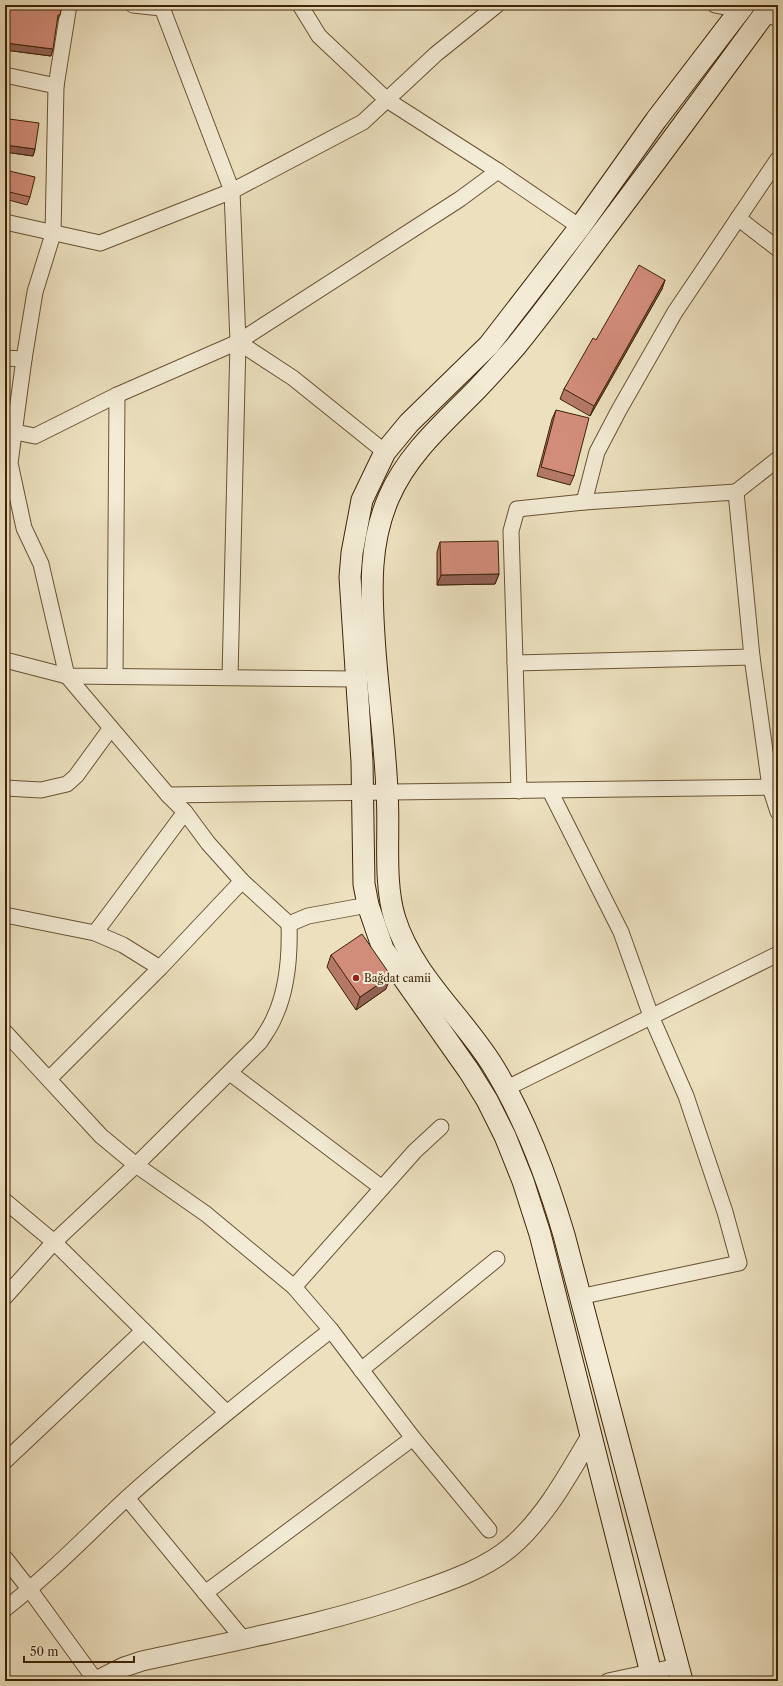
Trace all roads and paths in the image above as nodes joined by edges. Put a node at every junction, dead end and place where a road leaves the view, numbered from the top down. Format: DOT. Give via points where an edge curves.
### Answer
graph roads {
  1 [pos="69,5"];
  2 [pos="133,5"];
  3 [pos="300,5"];
  4 [pos="497,5"];
  5 [pos="716,5"];
  6 [pos="163,6"];
  7 [pos="757,13"];
  8 [pos="5,75"];
  9 [pos="56,86"];
  10 [pos="387,100"];
  11 [pos="778,159"];
  12 [pos="498,171"];
  13 [pos="232,191"];
  14 [pos="738,218"];
  15 [pos="5,222"];
  16 [pos="580,227"];
  17 [pos="53,234"];
  18 [pos="778,249"];
  19 [pos="238,342"];
  20 [pos="5,358"];
  21 [pos="24,359"];
  22 [pos="117,395"];
  23 [pos="16,432"];
  24 [pos="385,452"];
  25 [pos="778,459"];
  26 [pos="11,489"];
  27 [pos="736,492"];
  28 [pos="584,502"];
  29 [pos="752,657"];
  30 [pos="5,660"];
  31 [pos="515,663"];
  32 [pos="67,676"];
  33 [pos="115,676"];
  34 [pos="230,677"];
  35 [pos="356,679"];
  36 [pos="111,728"];
  37 [pos="774,787"];
  38 [pos="5,788"];
  39 [pos="519,791"];
  40 [pos="550,791"];
  41 [pos="363,792"];
  42 [pos="388,793"];
  43 [pos="168,795"];
  44 [pos="185,812"];
  45 [pos="778,812"];
  46 [pos="242,881"];
  47 [pos="368,905"];
  48 [pos="5,914"];
  49 [pos="289,924"];
  50 [pos="95,933"];
  51 [pos="778,954"];
  52 [pos="160,968"];
  53 [pos="651,1016"];
  54 [pos="5,1032"];
  55 [pos="230,1072"];
  56 [pos="49,1079"];
  57 [pos="505,1089"];
  58 [pos="441,1127"];
  59 [pos="136,1165"];
  60 [pos="382,1188"];
  61 [pos="5,1201"];
  62 [pos="54,1242"];
  63 [pos="497,1259"];
  64 [pos="294,1287"];
  65 [pos="5,1297"];
  66 [pos="579,1297"];
  67 [pos="330,1330"];
  68 [pos="143,1331"];
  69 [pos="361,1370"];
  70 [pos="226,1412"];
  71 [pos="591,1436"];
  72 [pos="413,1438"];
  73 [pos="5,1461"];
  74 [pos="127,1498"];
  75 [pos="489,1530"];
  76 [pos="5,1558"];
  77 [pos="30,1590"];
  78 [pos="205,1593"];
  79 [pos="5,1609"];
  80 [pos="244,1640"];
  81 [pos="680,1674"];
  82 [pos="652,1676"];
  83 [pos="96,1681"];
  84 [pos="608,1681"];
  1 -- 9 [label="street"];
  2 -- 6 [label="street"];
  3 -- 10 [label="street" via="319,36"];
  4 -- 10 [label="street" via="436,54"];
  5 -- 7 [label="street"];
  6 -- 13 [label="street"];
  7 -- 16 [label="main road" via="656,120"];
  7 -- 42 [label="main road" via="616,215 517,345 429,437 406,466 392,492 377,531 371,585 376,677"];
  8 -- 9 [label="street"];
  9 -- 17 [label="street"];
  10 -- 12 [label="street"];
  10 -- 13 [label="street" via="363,122"];
  11 -- 14 [label="street"];
  12 -- 16 [label="street"];
  12 -- 19 [label="street" via="460,199"];
  13 -- 17 [label="street" via="100,243"];
  13 -- 19 [label="street"];
  14 -- 18 [label="street"];
  14 -- 28 [label="street" via="675,312 619,410 597,452"];
  15 -- 17 [label="street"];
  16 -- 24 [label="main road" via="489,345 409,423"];
  17 -- 21 [label="street" via="35,292"];
  19 -- 22 [label="street"];
  19 -- 24 [label="street" via="294,378"];
  19 -- 34 [label="street"];
  20 -- 21 [label="street"];
  21 -- 23 [label="street"];
  22 -- 23 [label="street" via="35,436"];
  22 -- 33 [label="street"];
  23 -- 26 [label="street" via="10,463"];
  24 -- 35 [label="main road" via="362,500 352,552 350,577"];
  25 -- 27 [label="street"];
  26 -- 32 [label="street" via="24,528 41,564"];
  27 -- 28 [label="street"];
  27 -- 29 [label="street"];
  28 -- 31 [label="street" via="517,509 511,532"];
  29 -- 31 [label="street"];
  29 -- 37 [label="street"];
  30 -- 32 [label="street"];
  31 -- 39 [label="street"];
  32 -- 33 [label="street"];
  32 -- 36 [label="street"];
  33 -- 34 [label="street"];
  34 -- 35 [label="street"];
  35 -- 41 [label="main road"];
  36 -- 38 [label="street" via="76,776 67,784 41,790"];
  36 -- 43 [label="street"];
  37 -- 40 [label="street"];
  37 -- 45 [label="street"];
  39 -- 40 [label="street"];
  39 -- 42 [label="street"];
  40 -- 53 [label="street" via="621,932"];
  41 -- 42 [label="street"];
  41 -- 43 [label="street"];
  41 -- 47 [label="main road" via="364,884"];
  42 -- 57 [label="main road" via="390,902 395,920 412,957 493,1066"];
  43 -- 44 [label="street"];
  44 -- 46 [label="street" via="208,843"];
  44 -- 50 [label="street"];
  46 -- 49 [label="street"];
  46 -- 52 [label="street"];
  47 -- 49 [label="street" via="308,916"];
  47 -- 71 [label="main road" via="383,949 487,1100 505,1136 540,1234"];
  48 -- 50 [label="street"];
  49 -- 55 [label="street" via="290,956 275,1017 260,1042"];
  50 -- 52 [label="street" via="123,945"];
  51 -- 53 [label="street"];
  52 -- 56 [label="street"];
  53 -- 57 [label="street"];
  53 -- 66 [label="street" via="686,1096 725,1212 739,1263"];
  54 -- 56 [label="street"];
  55 -- 59 [label="street"];
  55 -- 60 [label="street"];
  56 -- 59 [label="street" via="101,1136"];
  57 -- 66 [label="main road" via="526,1130 552,1195"];
  58 -- 60 [label="street"];
  59 -- 62 [label="street"];
  59 -- 64 [label="street" via="206,1214"];
  60 -- 64 [label="street"];
  61 -- 62 [label="street"];
  62 -- 65 [label="street"];
  62 -- 68 [label="street"];
  63 -- 69 [label="street"];
  64 -- 67 [label="street"];
  66 -- 81 [label="main road"];
  67 -- 69 [label="street"];
  67 -- 70 [label="street"];
  68 -- 70 [label="street"];
  68 -- 73 [label="street"];
  69 -- 72 [label="street"];
  70 -- 74 [label="street"];
  71 -- 80 [label="street" via="568,1476 530,1529 510,1547 487,1562 458,1578 378,1607"];
  71 -- 82 [label="main road"];
  72 -- 75 [label="street"];
  72 -- 78 [label="street"];
  74 -- 77 [label="street"];
  74 -- 78 [label="street"];
  76 -- 77 [label="street"];
  77 -- 79 [label="street"];
  77 -- 83 [label="street"];
  78 -- 80 [label="street"];
  80 -- 83 [label="street" via="142,1662 124,1667"];
  81 -- 82 [label="street"];
  82 -- 84 [label="street"];
}
